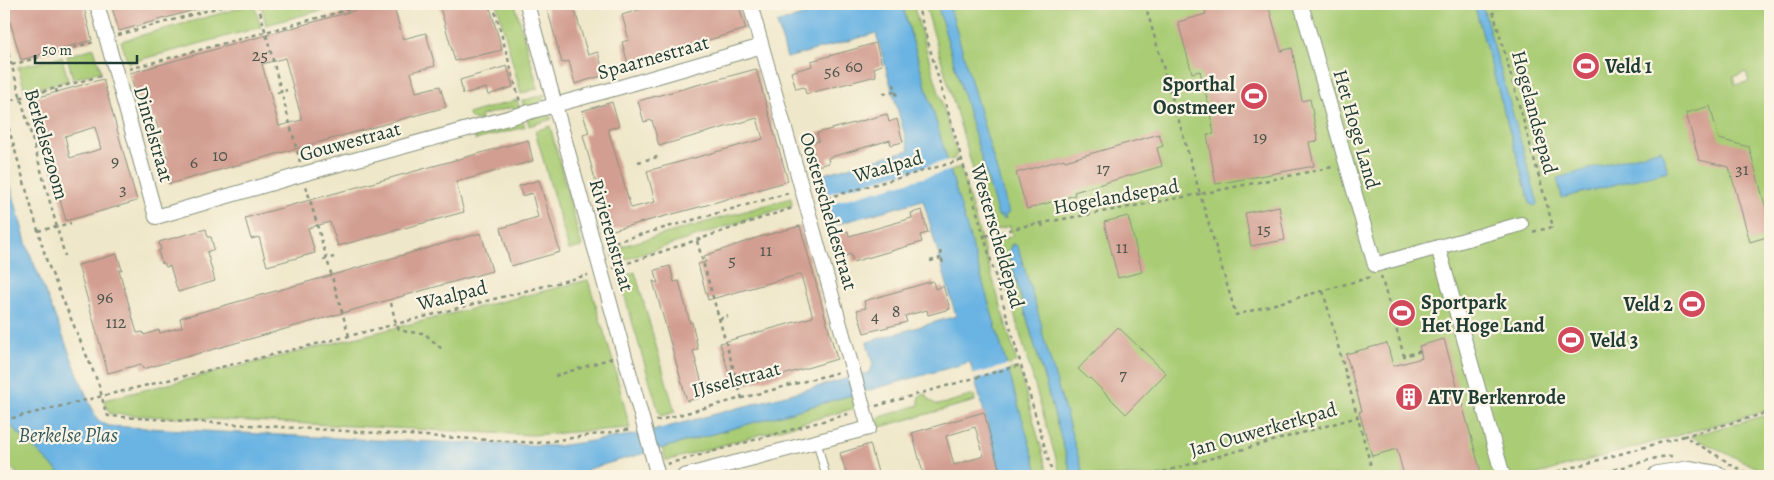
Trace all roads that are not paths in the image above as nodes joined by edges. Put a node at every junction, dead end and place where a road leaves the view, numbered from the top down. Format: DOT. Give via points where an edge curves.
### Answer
graph roads {
  1 [pos="97,4"];
  2 [pos="527,4"];
  3 [pos="750,4"];
  4 [pos="1301,4"];
  5 [pos="762,46"];
  6 [pos="555,105"];
  7 [pos="156,217"];
  8 [pos="1521,224"];
  9 [pos="1438,247"];
  10 [pos="817,442"];
  11 [pos="1724,470"];
  12 [pos="657,472"];
  13 [pos="684,476"];
  14 [pos="826,476"];
  15 [pos="1503,476"];
  16 [pos="1658,476"];
  1 -- 7 [label="street, Dintelstraat"];
  2 -- 6 [label="street, Rivierenstraat"];
  3 -- 5 [label="street, Oosterscheldestraat"];
  4 -- 9 [label="street, Het Hoge Land" via="1378,270"];
  5 -- 6 [label="street, Spaarnestraat"];
  5 -- 10 [label="street, Oosterscheldestraat" via="869,428"];
  6 -- 7 [label="street, Gouwestraat"];
  6 -- 12 [label="street, Rivierenstraat" via="602,271 640,429"];
  8 -- 9 [label="street"];
  9 -- 15 [label="street"];
  10 -- 13 [label="street"];
  10 -- 14 [label="lane"];
  11 -- 16 [label="street"];
}
